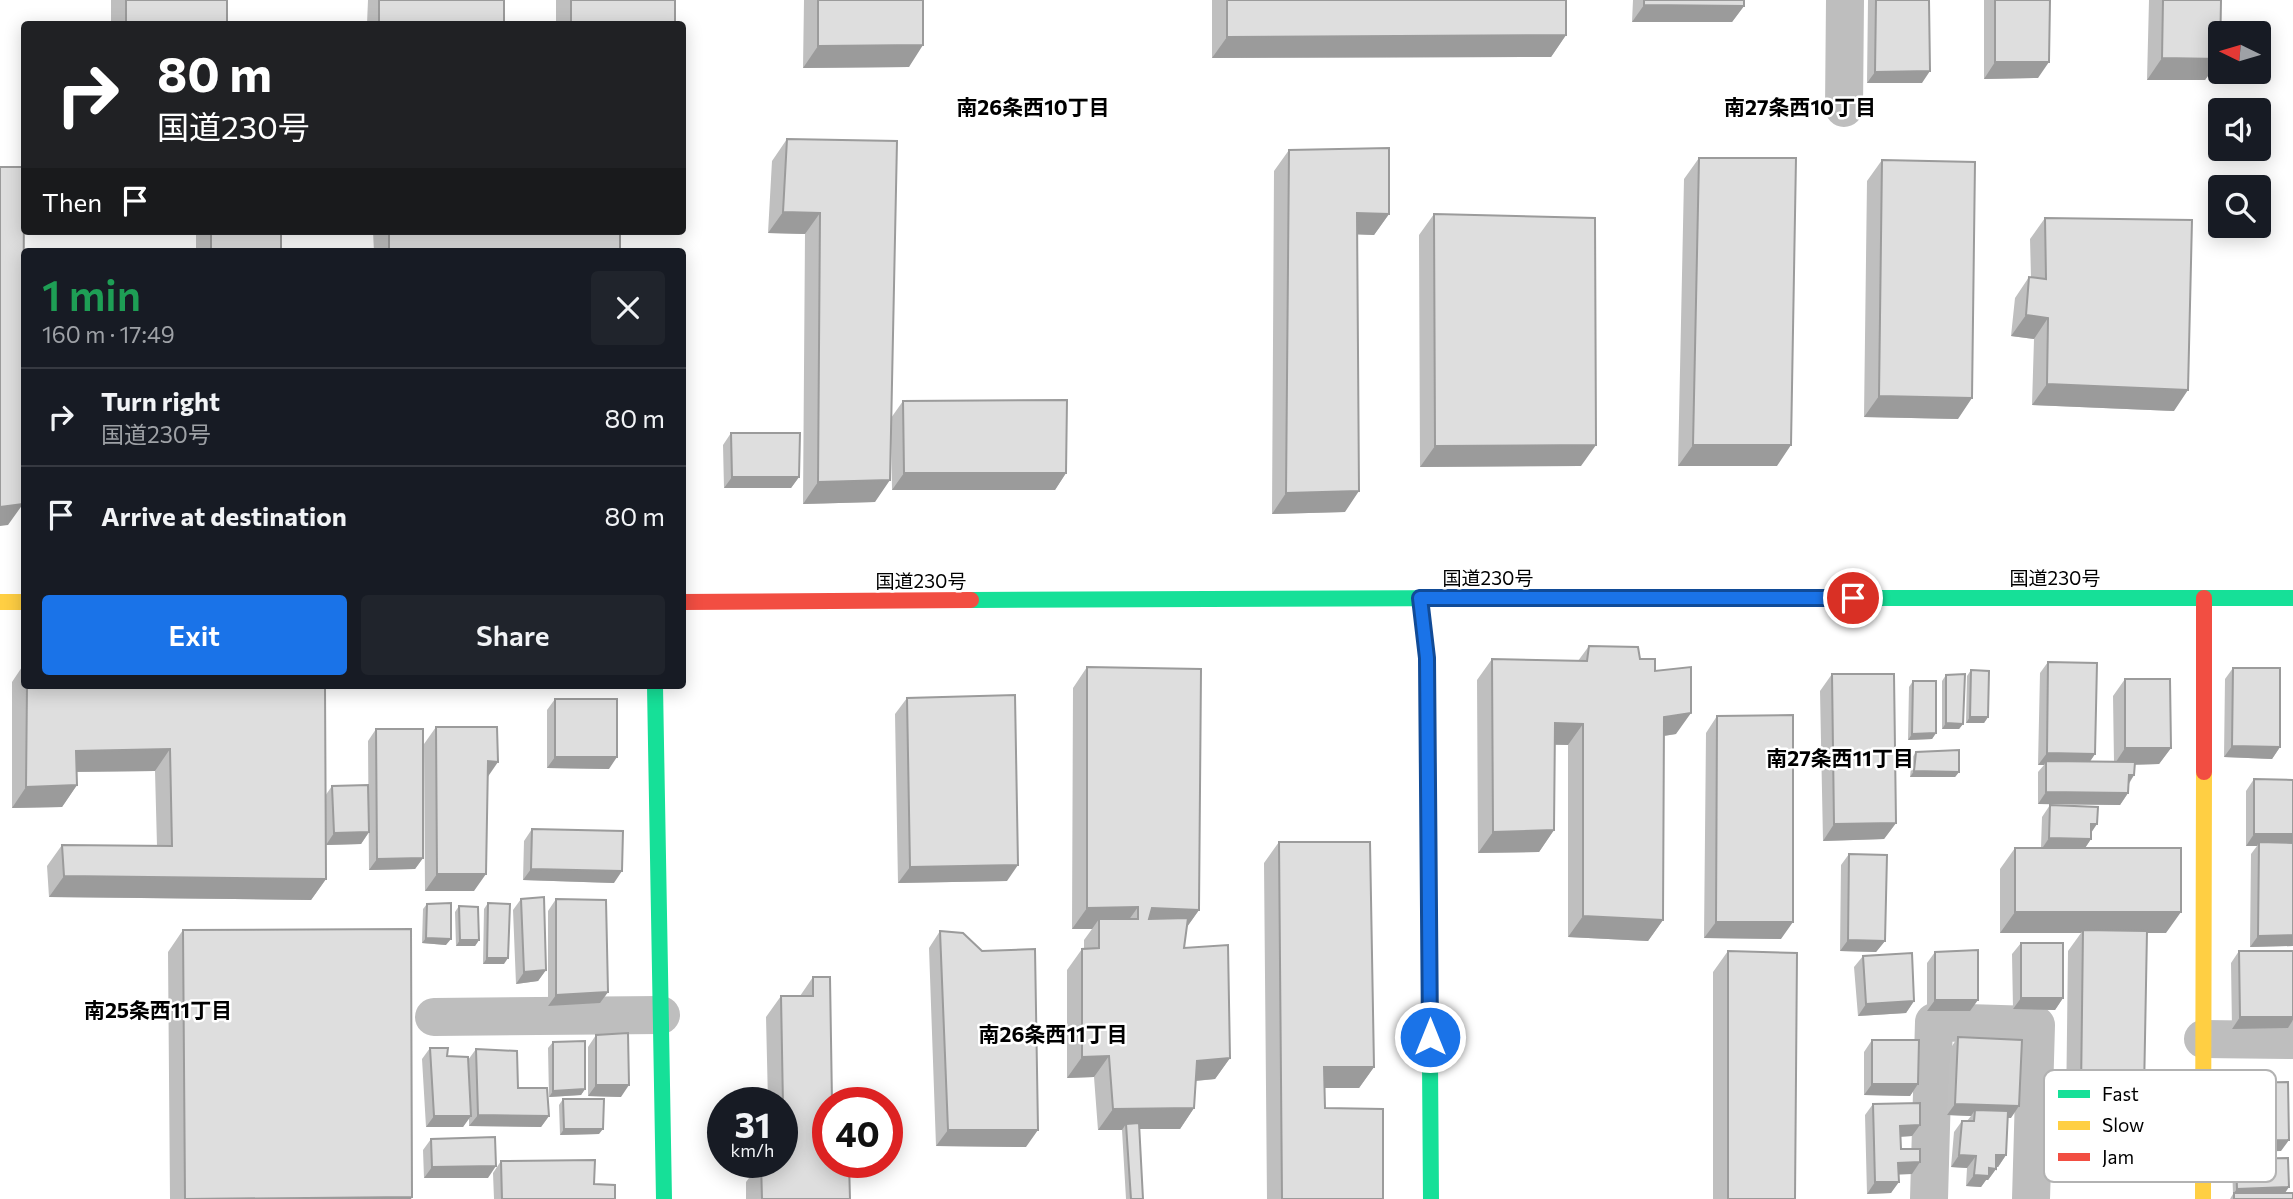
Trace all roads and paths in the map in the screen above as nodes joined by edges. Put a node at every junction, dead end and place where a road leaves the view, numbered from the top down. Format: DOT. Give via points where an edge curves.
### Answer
graph roads {
  1 [pos="1844,0"];
  2 [pos="1844,108"];
  3 [pos="1420,598"];
  4 [pos="2204,598"];
  5 [pos="2293,598"];
  6 [pos="0,602"];
  7 [pos="21,602"];
  8 [pos="686,602"];
  9 [pos="655,689"];
  10 [pos="661,1014"];
  11 [pos="435,1017"];
  12 [pos="2203,1038"];
  13 [pos="2293,1040"];
  14 [pos="2203,1070"];
  15 [pos="664,1199"];
  16 [pos="1431,1199"];
  17 [pos="1929,1199"];
  18 [pos="2031,1199"];
  1 -- 2 [label="street"];
  3 -- 4 [label="main road, 国道230号"];
  3 -- 8 [label="main road, 国道230号"];
  3 -- 16 [label="main road" via="1427,658"];
  4 -- 5 [label="main road, 国道230号"];
  4 -- 12 [label="main road"];
  6 -- 7 [label="main road"];
  9 -- 10 [label="main road"];
  10 -- 11 [label="street"];
  10 -- 15 [label="main road"];
  12 -- 13 [label="street"];
  12 -- 14 [label="main road"];
  17 -- 18 [label="street" via="1934,1022 2036,1025"];
}
